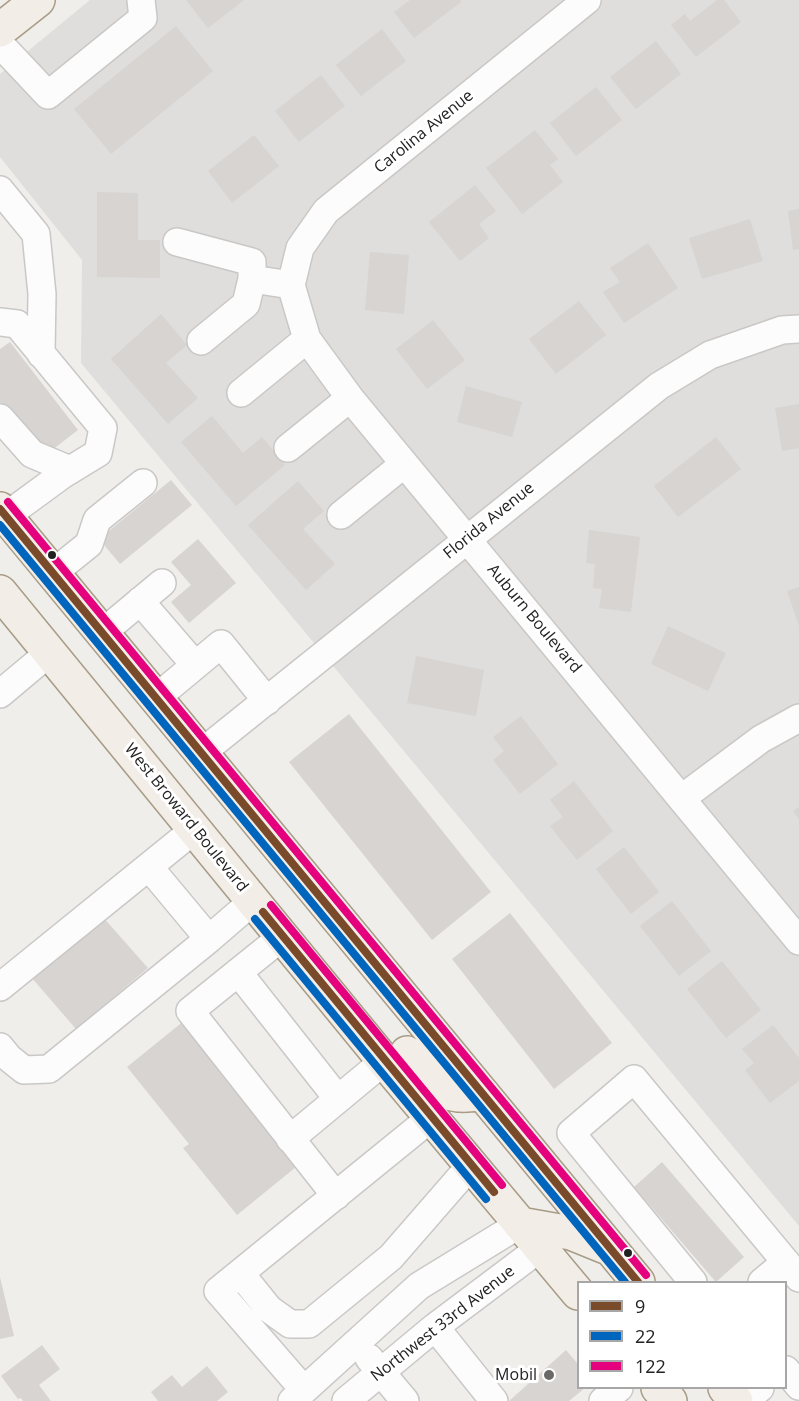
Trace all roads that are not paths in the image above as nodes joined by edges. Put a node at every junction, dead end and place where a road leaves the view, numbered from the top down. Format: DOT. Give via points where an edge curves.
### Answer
graph roads {
  1 [pos="38,0"];
  2 [pos="141,0"];
  3 [pos="587,0"];
  4 [pos="0,30"];
  5 [pos="0,44"];
  6 [pos="0,190"];
  7 [pos="177,242"];
  8 [pos="252,279"];
  9 [pos="291,285"];
  10 [pos="0,322"];
  11 [pos="799,328"];
  12 [pos="307,339"];
  13 [pos="201,340"];
  14 [pos="41,354"];
  15 [pos="241,393"];
  16 [pos="350,398"];
  17 [pos="0,418"];
  18 [pos="288,448"];
  19 [pos="404,464"];
  20 [pos="70,470"];
  21 [pos="143,483"];
  22 [pos="3,513"];
  23 [pos="341,516"];
  24 [pos="468,538"];
  25 [pos="53,573"];
  26 [pos="162,583"];
  27 [pos="0,592"];
  28 [pos="140,601"];
  29 [pos="102,633"];
  30 [pos="50,652"];
  31 [pos="195,665"];
  32 [pos="0,694"];
  33 [pos="156,698"];
  34 [pos="267,701"];
  35 [pos="799,718"];
  36 [pos="201,753"];
  37 [pos="682,798"];
  38 [pos="195,829"];
  39 [pos="149,867"];
  40 [pos="268,917"];
  41 [pos="209,939"];
  42 [pos="799,941"];
  43 [pos="238,972"];
  44 [pos="0,987"];
  45 [pos="0,1047"];
  46 [pos="384,1061"];
  47 [pos="483,1094"];
  48 [pos="338,1099"];
  49 [pos="432,1117"];
  50 [pos="290,1139"];
  51 [pos="471,1165"];
  52 [pos="336,1196"];
  53 [pos="530,1236"];
  54 [pos="610,1248"];
  55 [pos="391,1257"];
  56 [pos="793,1270"];
  57 [pos="240,1273"];
  58 [pos="637,1281"];
  59 [pos="692,1281"];
  60 [pos="765,1281"];
  61 [pos="419,1286"];
  62 [pos="577,1291"];
  63 [pos="435,1327"];
  64 [pos="357,1343"];
  65 [pos="799,1355"];
  66 [pos="787,1367"];
  67 [pos="787,1369"];
  68 [pos="381,1372"];
  69 [pos="799,1386"];
  70 [pos="619,1389"];
  71 [pos="659,1389"];
  72 [pos="726,1389"];
  73 [pos="759,1389"];
  74 [pos="298,1396"];
  75 [pos="346,1401"];
  76 [pos="405,1401"];
  77 [pos="494,1401"];
  78 [pos="603,1401"];
  79 [pos="670,1401"];
  80 [pos="736,1401"];
  81 [pos="744,1401"];
  1 -- 4 [label="main road"];
  2 -- 5 [label="street" via="143,18 48,95"];
  3 -- 9 [label="street, Carolina Avenue" via="326,211 300,248"];
  6 -- 14 [label="street" via="36,234 42,294"];
  7 -- 8 [label="street" via="252,262"];
  8 -- 9 [label="street"];
  8 -- 13 [label="street" via="246,304"];
  9 -- 12 [label="street, Auburn Boulevard"];
  10 -- 14 [label="street" via="17,324"];
  11 -- 24 [label="street, Florida Avenue" via="782,330 710,356 659,386"];
  12 -- 15 [label="street"];
  12 -- 16 [label="street, Auburn Boulevard"];
  14 -- 20 [label="street" via="103,428 98,453"];
  16 -- 18 [label="street"];
  16 -- 19 [label="street, Auburn Boulevard"];
  17 -- 20 [label="street" via="32,454"];
  19 -- 23 [label="street"];
  19 -- 24 [label="street, Auburn Boulevard"];
  20 -- 22 [label="street"];
  21 -- 25 [label="street" via="96,520 89,544"];
  22 -- 25 [label="main road"];
  24 -- 34 [label="street, Florida Avenue"];
  24 -- 37 [label="street, Auburn Boulevard"];
  25 -- 29 [label="main road"];
  26 -- 28 [label="street"];
  27 -- 30 [label="main road, West Broward Boulevard"];
  28 -- 29 [label="street"];
  28 -- 31 [label="street"];
  29 -- 33 [label="main road"];
  30 -- 32 [label="street"];
  30 -- 38 [label="main road, West Broward Boulevard"];
  31 -- 33 [label="street"];
  31 -- 34 [label="street" via="221,644"];
  33 -- 36 [label="main road"];
  34 -- 36 [label="street, Florida Avenue"];
  35 -- 37 [label="street" via="760,739"];
  36 -- 47 [label="main road"];
  37 -- 42 [label="street, Auburn Boulevard"];
  38 -- 39 [label="street"];
  38 -- 40 [label="main road, West Broward Boulevard"];
  39 -- 41 [label="street"];
  39 -- 44 [label="street"];
  40 -- 41 [label="street"];
  40 -- 43 [label="street"];
  40 -- 46 [label="main road, West Broward Boulevard"];
  40 -- 47 [label="main road" via="292,920 312,938 433,1084 459,1096"];
  41 -- 45 [label="street" via="49,1069 24,1070"];
  43 -- 48 [label="street"];
  43 -- 50 [label="street" via="190,1011"];
  46 -- 48 [label="street"];
  46 -- 49 [label="main road, West Broward Boulevard"];
  47 -- 54 [label="main road"];
  48 -- 50 [label="street"];
  49 -- 51 [label="main road, West Broward Boulevard"];
  49 -- 52 [label="street"];
  50 -- 52 [label="street"];
  51 -- 53 [label="main road, West Broward Boulevard"];
  51 -- 55 [label="street"];
  52 -- 57 [label="street"];
  53 -- 54 [label="main road" via="571,1233"];
  53 -- 61 [label="street"];
  53 -- 62 [label="main road, West Broward Boulevard"];
  53 -- 63 [label="street, Northwest 33rd Avenue"];
  54 -- 58 [label="main road"];
  55 -- 57 [label="street" via="309,1323 290,1324 269,1309"];
  55 -- 61 [label="street"];
  56 -- 59 [label="street" via="634,1079 571,1133"];
  56 -- 60 [label="street"];
  57 -- 74 [label="street" via="218,1291"];
  61 -- 64 [label="street"];
  63 -- 68 [label="street, Northwest 33rd Avenue"];
  63 -- 77 [label="street"];
  64 -- 68 [label="street"];
  64 -- 74 [label="street"];
  65 -- 66 [label="street"];
  67 -- 69 [label="street"];
  68 -- 75 [label="street, Northwest 33rd Avenue"];
  68 -- 76 [label="street"];
  70 -- 78 [label="street"];
  71 -- 79 [label="main road"];
  72 -- 80 [label="main road"];
  73 -- 81 [label="street"];
}
